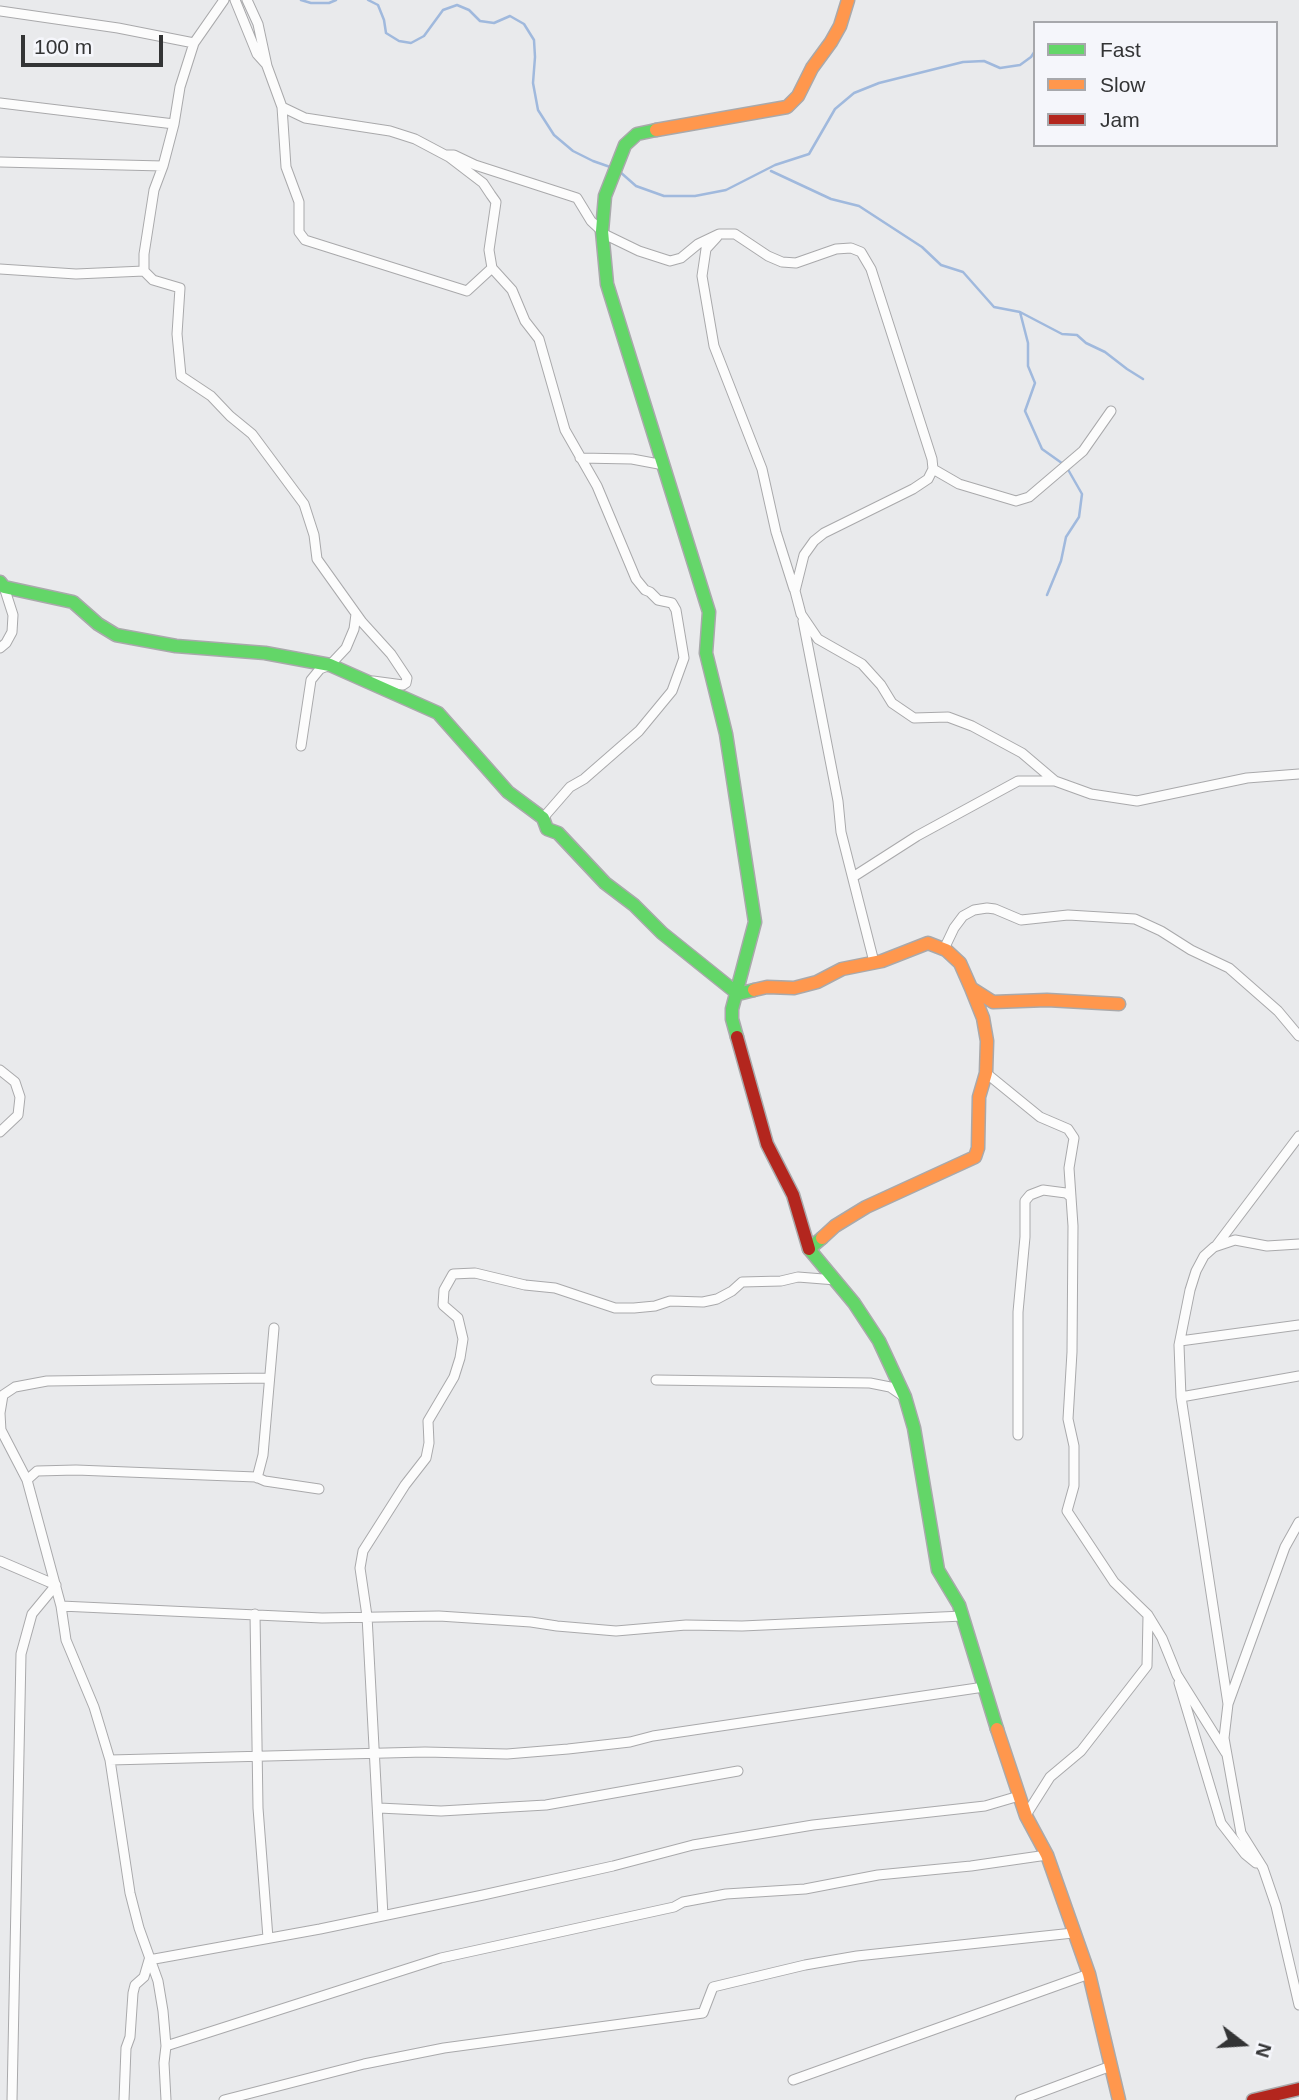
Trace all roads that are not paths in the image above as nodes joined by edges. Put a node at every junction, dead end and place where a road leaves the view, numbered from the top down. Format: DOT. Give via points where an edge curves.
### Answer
graph roads {
  1 [pos="224,0"];
  2 [pos="235,0"];
  3 [pos="247,0"];
  4 [pos="848,0"];
  5 [pos="0,11"];
  6 [pos="194,43"];
  7 [pos="267,66"];
  8 [pos="0,103"];
  9 [pos="282,107"];
  10 [pos="174,124"];
  11 [pos="446,155"];
  12 [pos="0,162"];
  13 [pos="163,166"];
  14 [pos="602,231"];
  15 [pos="719,234"];
  16 [pos="492,268"];
  17 [pos="0,270"];
  18 [pos="144,271"];
  19 [pos="1111,411"];
  20 [pos="580,458"];
  21 [pos="664,465"];
  22 [pos="933,469"];
  23 [pos="2,584"];
  24 [pos="795,591"];
  25 [pos="356,614"];
  26 [pos="801,614"];
  27 [pos="0,648"];
  28 [pos="330,665"];
  29 [pos="368,680"];
  30 [pos="301,746"];
  31 [pos="1299,774"];
  32 [pos="1055,781"];
  33 [pos="543,818"];
  34 [pos="853,877"];
  35 [pos="944,949"];
  36 [pos="874,962"];
  37 [pos="971,988"];
  38 [pos="738,994"];
  39 [pos="1119,1004"];
  40 [pos="1299,1036"];
  41 [pos="0,1070"];
  42 [pos="986,1073"];
  43 [pos="0,1132"];
  44 [pos="1299,1136"];
  45 [pos="1071,1197"];
  46 [pos="1299,1244"];
  47 [pos="1214,1247"];
  48 [pos="809,1249"];
  49 [pos="836,1280"];
  50 [pos="1299,1325"];
  51 [pos="274,1328"];
  52 [pos="1180,1342"];
  53 [pos="1299,1376"];
  54 [pos="268,1378"];
  55 [pos="656,1380"];
  56 [pos="905,1397"];
  57 [pos="1181,1397"];
  58 [pos="1,1429"];
  59 [pos="1018,1435"];
  60 [pos="257,1478"];
  61 [pos="27,1480"];
  62 [pos="319,1489"];
  63 [pos="1299,1522"];
  64 [pos="0,1561"];
  65 [pos="56,1585"];
  66 [pos="61,1606"];
  67 [pos="255,1614"];
  68 [pos="1148,1615"];
  69 [pos="367,1616"];
  70 [pos="963,1616"];
  71 [pos="1177,1675"];
  72 [pos="984,1687"];
  73 [pos="1228,1703"];
  74 [pos="373,1753"];
  75 [pos="1226,1753"];
  76 [pos="259,1756"];
  77 [pos="110,1760"];
  78 [pos="738,1772"];
  79 [pos="1019,1796"];
  80 [pos="379,1808"];
  81 [pos="1026,1815"];
  82 [pos="1047,1855"];
  83 [pos="1263,1868"];
  84 [pos="383,1916"];
  85 [pos="1073,1933"];
  86 [pos="268,1938"];
  87 [pos="149,1960"];
  88 [pos="1089,1974"];
  89 [pos="1299,2005"];
  90 [pos="166,2046"];
  91 [pos="1111,2066"];
  92 [pos="793,2080"];
  93 [pos="1299,2089"];
  94 [pos="12,2100"];
  95 [pos="124,2100"];
  96 [pos="166,2100"];
  97 [pos="224,2100"];
  98 [pos="1020,2100"];
  99 [pos="1119,2100"];
  100 [pos="1253,2100"];
  1 -- 6 [label="street"];
  2 -- 7 [label="street" via="257,54"];
  3 -- 7 [label="street" via="258,24"];
  4 -- 14 [label="street" via="840,26 788,107 637,134 625,145 605,196"];
  5 -- 6 [label="street"];
  6 -- 10 [label="street"];
  7 -- 9 [label="street"];
  8 -- 10 [label="street"];
  9 -- 11 [label="street" via="305,118 390,131"];
  9 -- 16 [label="street" via="286,167 299,202 299,232 305,240 467,291"];
  10 -- 13 [label="street"];
  11 -- 14 [label="street" via="577,198"];
  11 -- 16 [label="street" via="483,183 496,202 489,250"];
  12 -- 13 [label="street"];
  13 -- 18 [label="street" via="154,190"];
  14 -- 15 [label="street" via="670,261"];
  14 -- 21 [label="street" via="607,284"];
  15 -- 22 [label="street" via="735,234 782,262 796,263 836,249 862,252"];
  15 -- 24 [label="street" via="706,249 702,276 714,346 762,469"];
  16 -- 20 [label="street" via="512,290 539,340 565,430"];
  17 -- 18 [label="street"];
  18 -- 25 [label="street" via="153,280 180,288 177,334 181,376 251,433 304,504 317,559"];
  19 -- 22 [label="street" via="1083,451 1030,497 1016,501 959,484"];
  20 -- 21 [label="street"];
  20 -- 33 [label="street" via="597,486 636,579 676,610 684,658 672,691 652,718 570,787"];
  21 -- 38 [label="street" via="709,612 706,653 726,734 755,922"];
  22 -- 24 [label="street" via="928,479 913,489 824,533 804,555"];
  23 -- 27 [label="street" via="13,615 12,632"];
  23 -- 28 [label="street" via="73,602 116,635"];
  24 -- 26 [label="street"];
  25 -- 28 [label="street" via="346,648"];
  25 -- 29 [label="street" via="407,678 403,685"];
  26 -- 32 [label="street" via="818,639 862,664 892,703 914,718 948,717 972,726 1021,753"];
  26 -- 34 [label="street"];
  28 -- 29 [label="street"];
  28 -- 30 [label="street" via="311,680"];
  29 -- 33 [label="street" via="438,713 508,792"];
  31 -- 32 [label="street" via="1247,778 1137,801 1091,794"];
  32 -- 34 [label="street" via="1018,781 1006,786"];
  33 -- 38 [label="street" via="547,828 558,833 605,883"];
  34 -- 36 [label="street"];
  35 -- 36 [label="street" via="928,943"];
  35 -- 37 [label="street" via="960,963"];
  35 -- 40 [label="street" via="963,916 974,910 995,909 1021,920 1068,915 1135,919 1229,968"];
  36 -- 38 [label="street" via="842,968 794,988 767,987"];
  37 -- 39 [label="street" via="993,1002"];
  37 -- 42 [label="street" via="986,1032"];
  38 -- 48 [label="street" via="732,1019 745,1066 767,1144 793,1195"];
  41 -- 43 [label="street" via="15,1082 20,1097 18,1115"];
  42 -- 45 [label="street" via="1040,1117 1068,1129 1074,1138"];
  42 -- 48 [label="street" via="979,1097 975,1157 866,1208"];
  44 -- 47 [label="street"];
  45 -- 59 [label="street" via="1043,1190 1026,1201 1018,1312"];
  45 -- 68 [label="street" via="1068,1419 1074,1446 1074,1486 1067,1511 1114,1582"];
  46 -- 47 [label="street" via="1267,1246 1235,1240"];
  47 -- 52 [label="street" via="1196,1270"];
  48 -- 49 [label="street"];
  49 -- 56 [label="street" via="879,1341"];
  49 -- 69 [label="street" via="742,1282 732,1292 703,1302 615,1308 555,1288 475,1273 453,1274 444,1290 443,1305 458,1318 463,1339 460,1358 428,1421 426,1458 363,1551 360,1568"];
  50 -- 52 [label="street"];
  51 -- 54 [label="street"];
  52 -- 57 [label="street"];
  53 -- 57 [label="street"];
  54 -- 58 [label="street" via="47,1381 15,1387 3,1395"];
  54 -- 60 [label="street"];
  55 -- 56 [label="street" via="870,1382"];
  56 -- 70 [label="street" via="938,1570"];
  57 -- 73 [label="street"];
  58 -- 61 [label="street"];
  60 -- 61 [label="street" via="76,1470 37,1471"];
  60 -- 62 [label="street"];
  61 -- 65 [label="street"];
  63 -- 73 [label="street" via="1285,1547"];
  64 -- 65 [label="street"];
  65 -- 66 [label="street"];
  65 -- 94 [label="street" via="32,1614 21,1654"];
  66 -- 67 [label="street"];
  66 -- 77 [label="street" via="66,1640"];
  67 -- 69 [label="street"];
  67 -- 76 [label="street"];
  68 -- 71 [label="street"];
  68 -- 81 [label="street" via="1147,1666 1081,1751 1050,1777"];
  69 -- 70 [label="street" via="466,1618 616,1631"];
  69 -- 74 [label="street"];
  70 -- 72 [label="street"];
  71 -- 75 [label="street"];
  71 -- 83 [label="street" via="1221,1823 1245,1854"];
  72 -- 74 [label="street" via="568,1749 508,1754"];
  72 -- 79 [label="street"];
  73 -- 75 [label="street"];
  74 -- 76 [label="street"];
  74 -- 80 [label="street"];
  75 -- 83 [label="street" via="1241,1833"];
  76 -- 77 [label="street"];
  76 -- 86 [label="street" via="258,1808"];
  77 -- 87 [label="street" via="130,1893"];
  78 -- 80 [label="street" via="546,1805 441,1811"];
  79 -- 81 [label="street"];
  79 -- 84 [label="street" via="985,1806 813,1825 692,1845"];
  80 -- 84 [label="street"];
  81 -- 82 [label="street"];
  82 -- 85 [label="street"];
  82 -- 90 [label="street" via="683,1902 441,1958"];
  83 -- 89 [label="street"];
  84 -- 86 [label="street"];
  85 -- 88 [label="street"];
  85 -- 97 [label="street" via="805,1965 713,1987 703,2013 444,2048"];
  86 -- 87 [label="street"];
  87 -- 90 [label="street" via="158,1981"];
  87 -- 95 [label="street" via="133,1993"];
  88 -- 91 [label="street"];
  88 -- 92 [label="street"];
  90 -- 96 [label="street"];
  91 -- 98 [label="street"];
  91 -- 99 [label="street"];
  93 -- 100 [label="street"];
}
